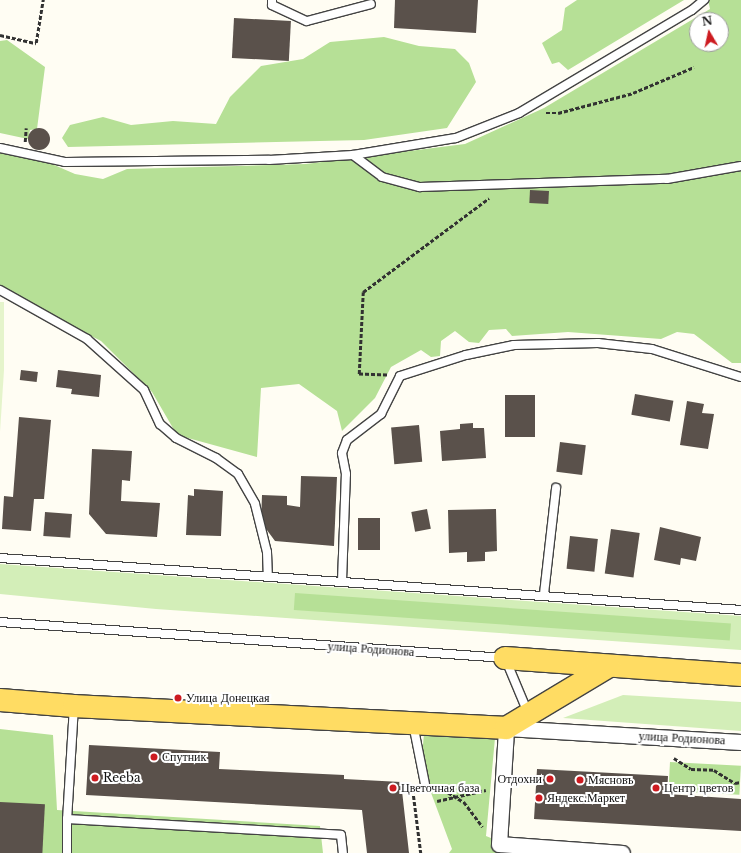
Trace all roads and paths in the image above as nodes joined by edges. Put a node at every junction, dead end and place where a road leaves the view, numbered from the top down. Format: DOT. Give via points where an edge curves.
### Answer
graph roads {
  1 [pos="43,0"];
  2 [pos="272,0"];
  3 [pos="704,0"];
  4 [pos="371,4"];
  5 [pos="0,35"];
  6 [pos="694,67"];
  7 [pos="519,113"];
  8 [pos="0,148"];
  9 [pos="353,155"];
  10 [pos="741,166"];
  11 [pos="474,211"];
  12 [pos="0,290"];
  13 [pos="400,376"];
  14 [pos="741,377"];
  15 [pos="556,488"];
  16 [pos="0,558"];
  17 [pos="268,576"];
  18 [pos="342,581"];
  19 [pos="544,594"];
  20 [pos="741,610"];
  21 [pos="0,622"];
  22 [pos="505,658"];
  23 [pos="609,666"];
  24 [pos="741,675"];
  25 [pos="0,700"];
  26 [pos="74,706"];
  27 [pos="528,714"];
  28 [pos="412,723"];
  29 [pos="506,728"];
  30 [pos="741,742"];
  31 [pos="674,758"];
  32 [pos="433,780"];
  33 [pos="741,782"];
  34 [pos="425,784"];
  35 [pos="413,788"];
  36 [pos="488,789"];
  37 [pos="456,796"];
  38 [pos="437,801"];
  39 [pos="67,819"];
  40 [pos="485,829"];
  41 [pos="500,848"];
  42 [pos="67,853"];
  43 [pos="343,853"];
  44 [pos="421,853"];
  45 [pos="622,853"];
  1 -- 5 [label="path" via="36,43"];
  2 -- 4 [label="lane" via="272,5 307,21"];
  3 -- 7 [label="lane" via="692,10"];
  6 -- 7 [label="path" via="633,93 558,113"];
  7 -- 9 [label="lane" via="456,138"];
  8 -- 9 [label="lane" via="65,162 269,160"];
  9 -- 10 [label="lane" via="382,176 420,187 667,179"];
  11 -- 13 [label="path" via="363,292 359,374"];
  12 -- 17 [label="lane" via="87,339 144,390 160,424 176,438 216,458 238,474 255,504 267,552"];
  13 -- 14 [label="lane" via="466,354 514,345 598,343 652,349"];
  13 -- 18 [label="lane" via="381,414 346,440 342,453 346,474"];
  15 -- 19 [label="lane"];
  16 -- 17 [label="lane"];
  17 -- 18 [label="lane"];
  18 -- 19 [label="lane"];
  19 -- 20 [label="lane"];
  21 -- 22 [label="lane, улица Родионова"];
  22 -- 23 [label="main road, улица Родионова"];
  22 -- 27 [label="lane"];
  23 -- 24 [label="main road, улица Родионова"];
  23 -- 27 [label="main road"];
  25 -- 26 [label="main road, улица Родионова"];
  26 -- 28 [label="main road, улица Родионова"];
  26 -- 39 [label="lane"];
  27 -- 29 [label="main road"];
  28 -- 29 [label="main road, улица Родионова"];
  28 -- 34 [label="lane"];
  29 -- 30 [label="street, улица Родионова"];
  29 -- 41 [label="street"];
  31 -- 33 [label="path" via="691,769 714,770 735,782"];
  32 -- 37 [label="path" via="440,789"];
  35 -- 44 [label="path"];
  36 -- 37 [label="path"];
  37 -- 38 [label="path"];
  37 -- 40 [label="path"];
  39 -- 42 [label="lane"];
  39 -- 43 [label="lane" via="341,835"];
  41 -- 45 [label="street"];
}
